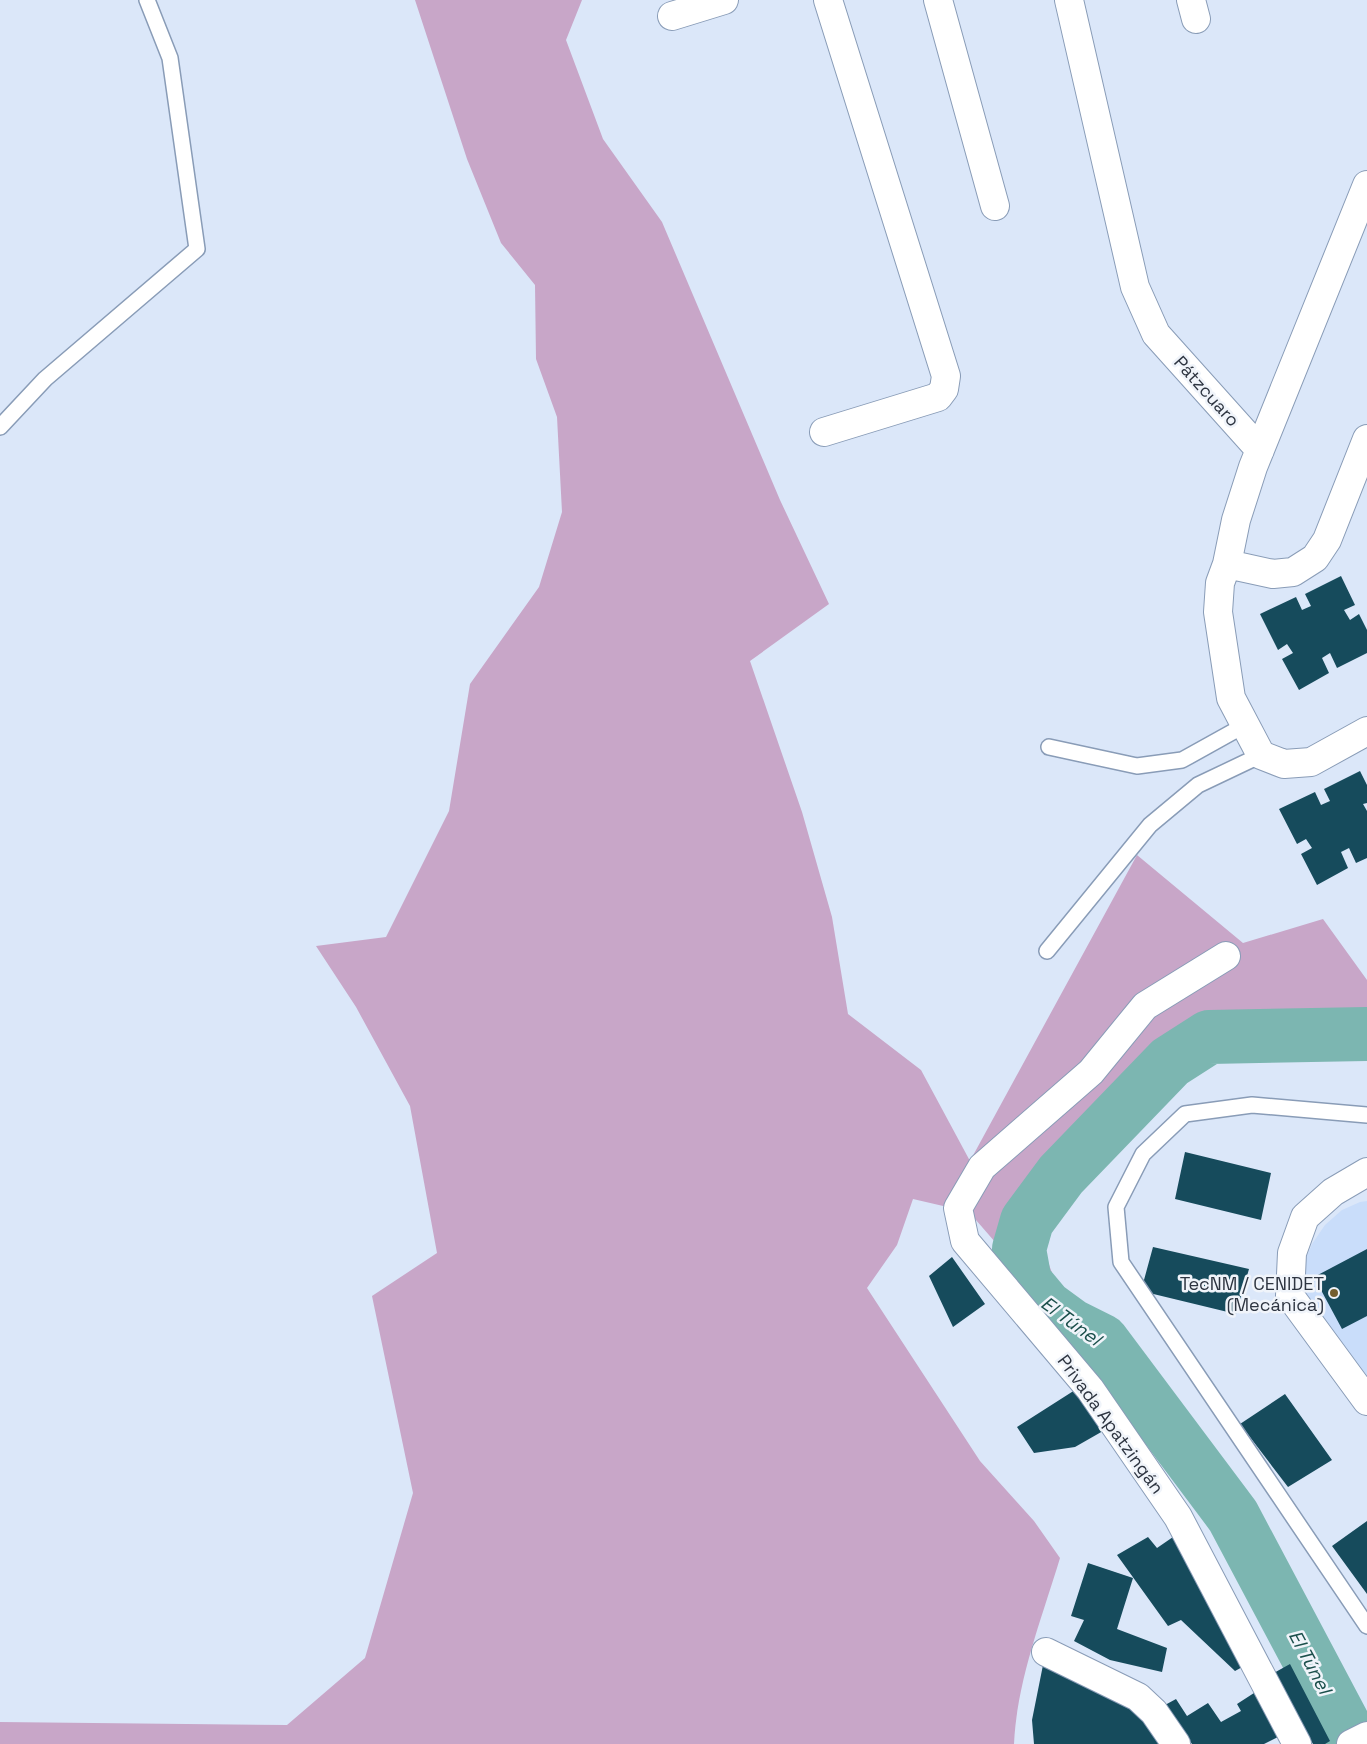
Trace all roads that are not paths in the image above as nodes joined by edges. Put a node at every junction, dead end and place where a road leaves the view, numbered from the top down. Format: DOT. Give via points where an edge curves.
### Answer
graph roads {
  1 [pos="147,0"];
  2 [pos="724,0"];
  3 [pos="828,0"];
  4 [pos="938,0"];
  5 [pos="1069,0"];
  6 [pos="672,16"];
  7 [pos="1367,185"];
  8 [pos="995,206"];
  9 [pos="0,427"];
  10 [pos="824,432"];
  11 [pos="1367,440"];
  12 [pos="1260,450"];
  13 [pos="1227,564"];
  14 [pos="1246,725"];
  15 [pos="1367,731"];
  16 [pos="1050,747"];
  17 [pos="1261,755"];
  18 [pos="1047,951"];
  19 [pos="1226,956"];
  20 [pos="1367,1115"];
  21 [pos="1367,1119"];
  22 [pos="1367,1172"];
  23 [pos="1367,1401"];
  24 [pos="1367,1626"];
  25 [pos="1046,1652"];
  26 [pos="1367,1736"];
  27 [pos="1176,1744"];
  28 [pos="1297,1744"];
  29 [pos="1351,1744"];
  1 -- 9 [label="lane" via="170,58 197,249 45,379"];
  2 -- 6 [label="street"];
  3 -- 10 [label="street" via="946,376 944,389 938,397"];
  4 -- 8 [label="street"];
  5 -- 12 [label="street, Pátzcuaro" via="1135,287 1156,334"];
  7 -- 12 [label="street"];
  11 -- 13 [label="street" via="1327,540 1315,558 1293,572 1272,574"];
  12 -- 13 [label="street" via="1236,520"];
  13 -- 14 [label="street" via="1220,583 1218,612 1232,698"];
  14 -- 16 [label="lane" via="1182,760 1137,766"];
  14 -- 17 [label="street"];
  15 -- 17 [label="street" via="1311,762 1284,764"];
  17 -- 18 [label="lane" via="1198,785 1150,825"];
  19 -- 28 [label="street, Privada Apatzingán" via="1145,1006 1091,1072 982,1167 958,1208 965,1241 1090,1389 1178,1517"];
  20 -- 21 [label="lane"];
  20 -- 24 [label="lane" via="1252,1105 1185,1114 1143,1154 1116,1207 1121,1262"];
  22 -- 23 [label="street" via="1333,1192 1305,1218 1292,1253 1290,1296"];
  25 -- 27 [label="street" via="1138,1697 1154,1712"];
  26 -- 29 [label="street"];
}
